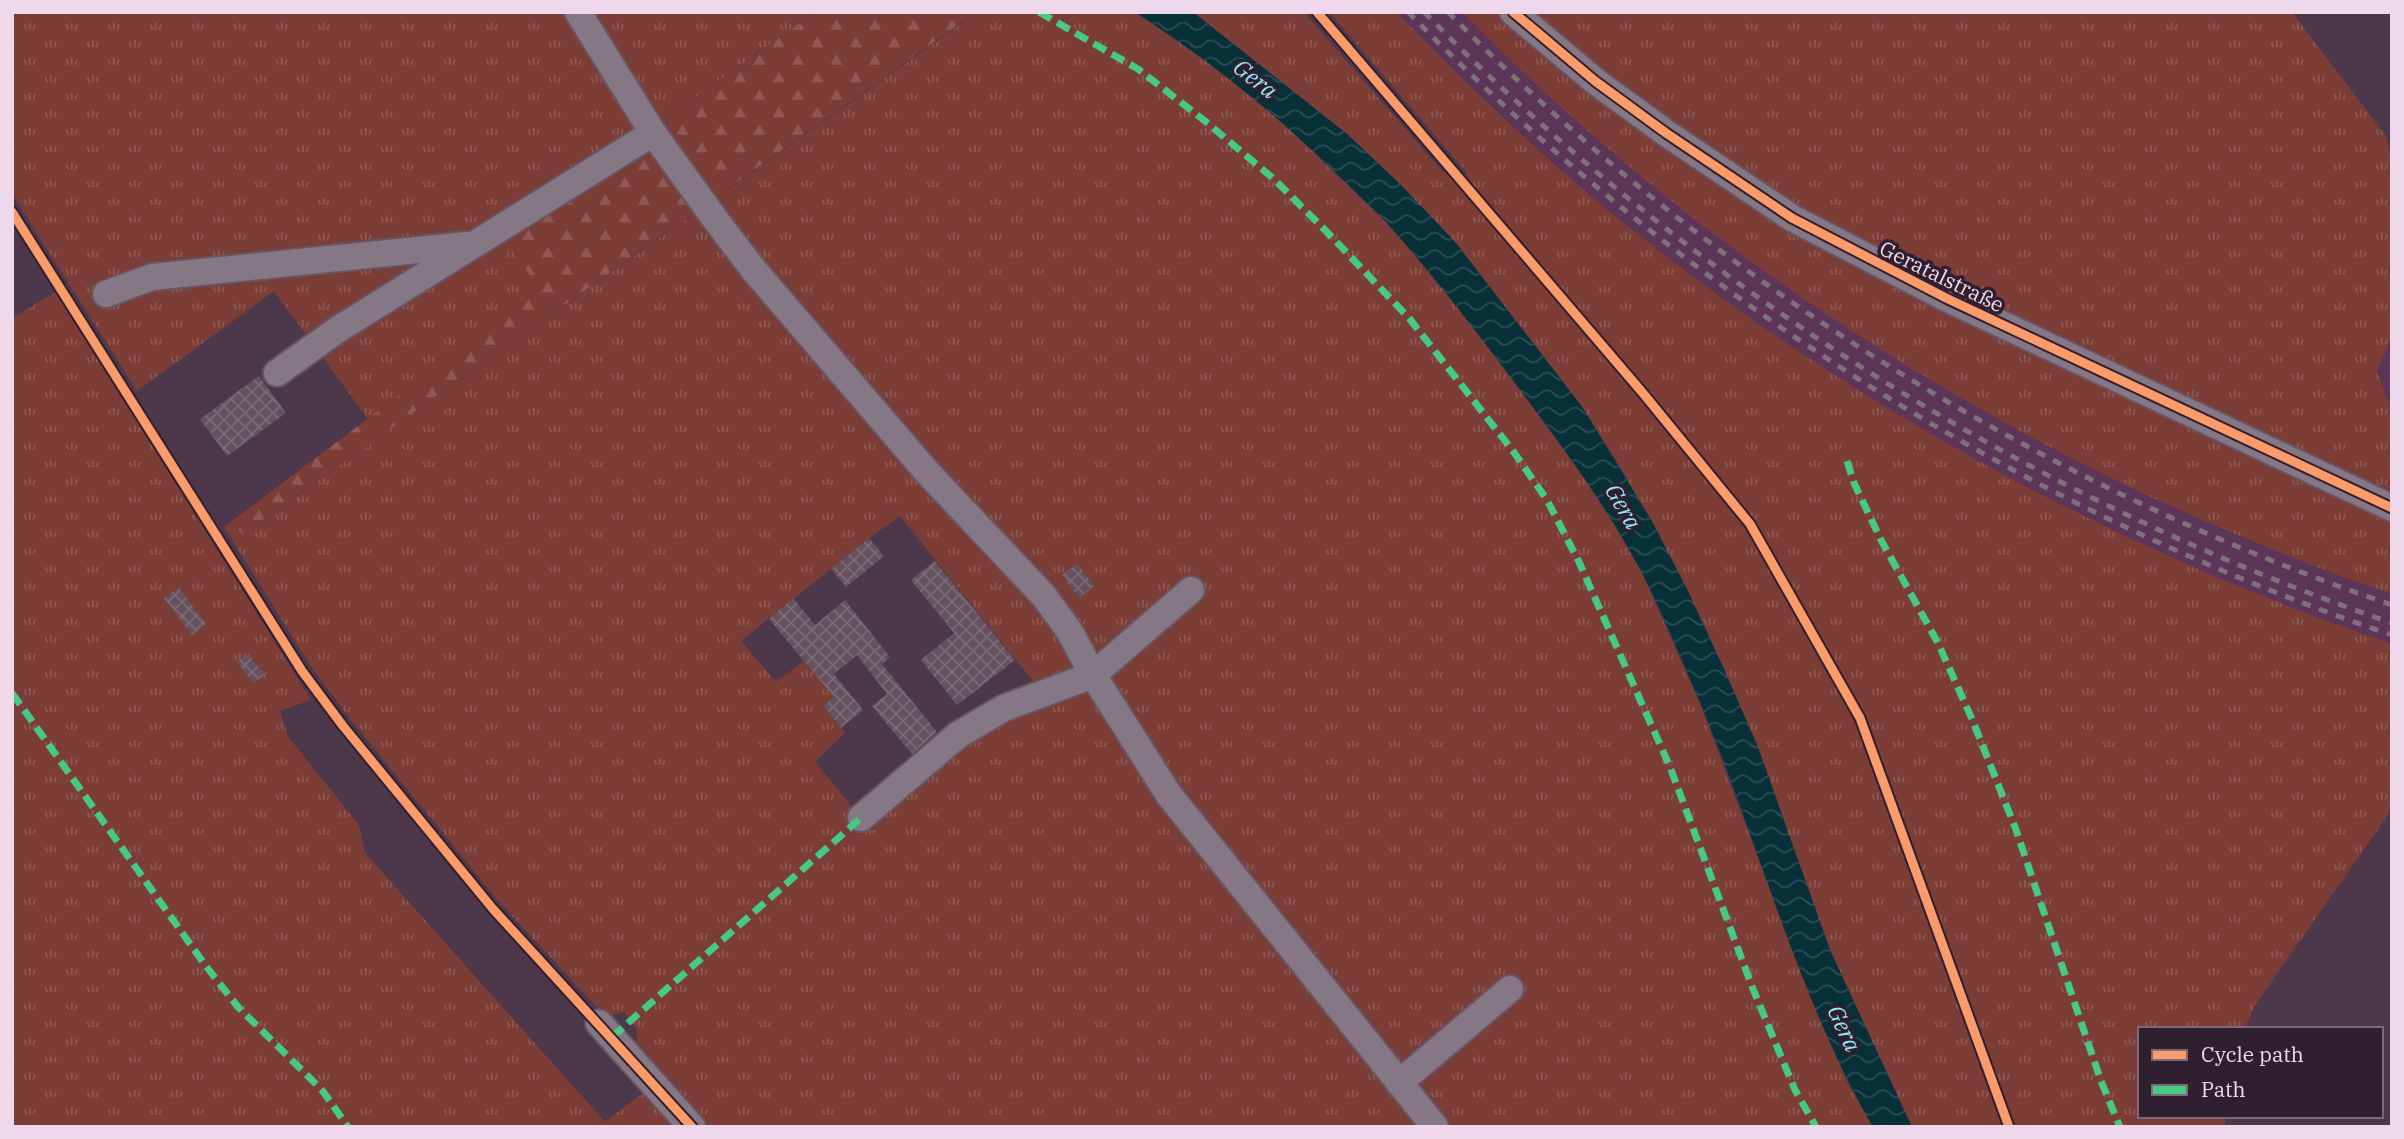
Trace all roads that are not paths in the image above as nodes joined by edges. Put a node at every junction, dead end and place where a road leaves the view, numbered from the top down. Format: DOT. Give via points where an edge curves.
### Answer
graph roads {
  1 [pos="578,12"];
  2 [pos="1513,12"];
  3 [pos="653,133"];
  4 [pos="474,245"];
  5 [pos="106,294"];
  6 [pos="277,373"];
  7 [pos="2392,508"];
  8 [pos="1191,590"];
  9 [pos="1093,674"];
  10 [pos="861,818"];
  11 [pos="1510,989"];
  12 [pos="599,1023"];
  13 [pos="1399,1083"];
  14 [pos="692,1127"];
  15 [pos="1435,1127"];
  1 -- 3 [label="street"];
  2 -- 7 [label="street, Geratalstraße" via="1666,133 1792,218 1946,298"];
  3 -- 4 [label="street"];
  3 -- 9 [label="street" via="753,269 928,472 1044,596"];
  4 -- 5 [label="street" via="152,277"];
  4 -- 6 [label="street"];
  8 -- 9 [label="street"];
  9 -- 10 [label="street" via="1004,708 958,735"];
  9 -- 13 [label="street" via="1169,795"];
  11 -- 13 [label="street"];
  12 -- 14 [label="street"];
  13 -- 15 [label="street"];
}
